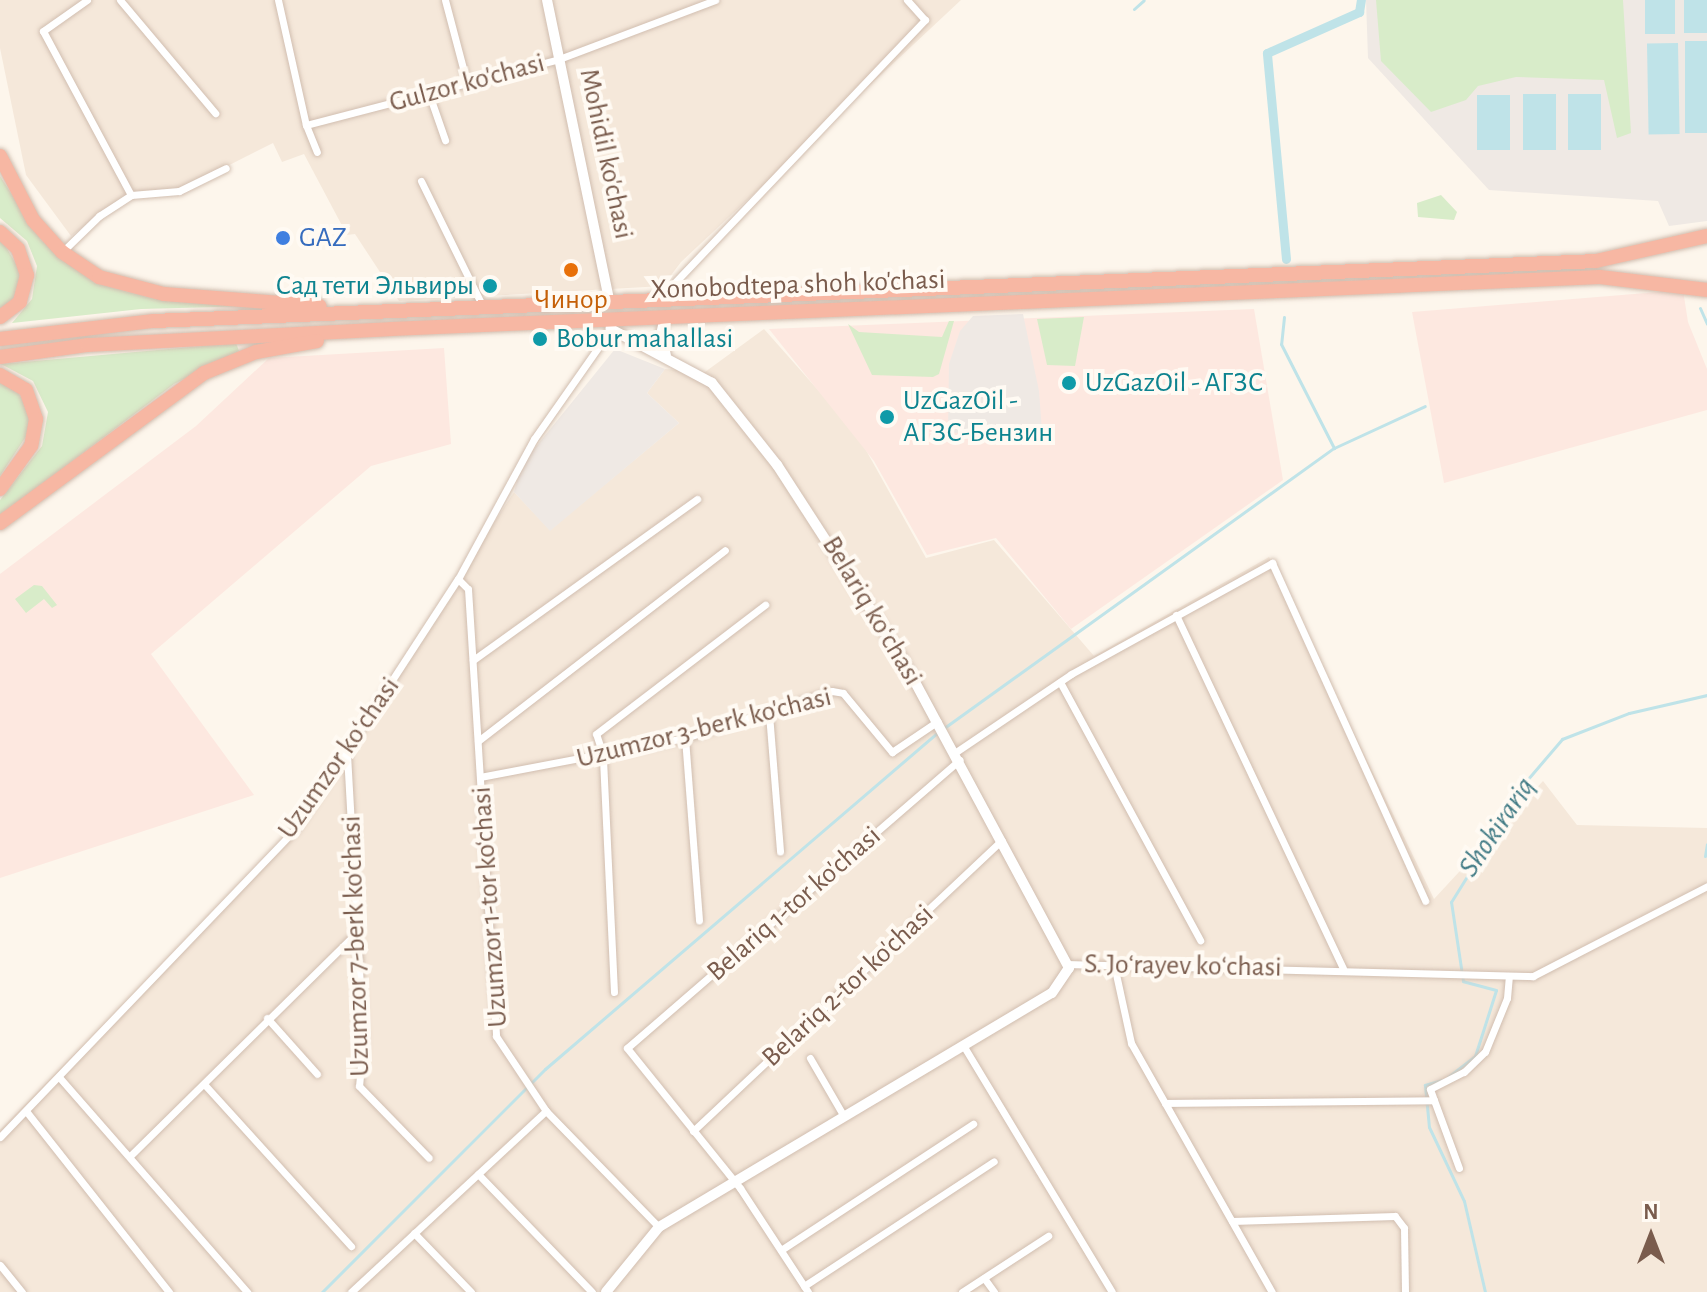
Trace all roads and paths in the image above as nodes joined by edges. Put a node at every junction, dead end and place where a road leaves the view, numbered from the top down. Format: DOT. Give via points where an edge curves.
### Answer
graph roads {
  1 [pos="87,0"];
  2 [pos="120,0"];
  3 [pos="278,0"];
  4 [pos="445,0"];
  5 [pos="547,0"];
  6 [pos="715,0"];
  7 [pos="907,0"];
  8 [pos="559,59"];
  9 [pos="467,83"];
  10 [pos="429,94"];
  11 [pos="215,113"];
  12 [pos="306,125"];
  13 [pos="445,140"];
  14 [pos="317,152"];
  15 [pos="0,156"];
  16 [pos="226,168"];
  17 [pos="421,181"];
  18 [pos="131,195"];
  19 [pos="0,232"];
  20 [pos="1707,236"];
  21 [pos="62,252"];
  22 [pos="1450,267"];
  23 [pos="1224,277"];
  24 [pos="1450,283"];
  25 [pos="926,289"];
  26 [pos="1707,290"];
  27 [pos="1227,293"];
  28 [pos="658,301"];
  29 [pos="610,303"];
  30 [pos="927,306"];
  31 [pos="483,308"];
  32 [pos="389,311"];
  33 [pos="0,317"];
  34 [pos="665,317"];
  35 [pos="611,324"];
  36 [pos="391,329"];
  37 [pos="0,339"];
  38 [pos="666,355"];
  39 [pos="0,357"];
  40 [pos="0,375"];
  41 [pos="0,489"];
  42 [pos="697,499"];
  43 [pos="0,523"];
  44 [pos="725,550"];
  45 [pos="458,579"];
  46 [pos="765,605"];
  47 [pos="1176,615"];
  48 [pos="473,660"];
  49 [pos="1060,682"];
  50 [pos="769,714"];
  51 [pos="938,721"];
  52 [pos="685,738"];
  53 [pos="478,741"];
  54 [pos="347,754"];
  55 [pos="603,755"];
  56 [pos="958,756"];
  57 [pos="480,777"];
  58 [pos="1002,840"];
  59 [pos="780,852"];
  60 [pos="1707,886"];
  61 [pos="1425,901"];
  62 [pos="699,920"];
  63 [pos="357,933"];
  64 [pos="1200,940"];
  65 [pos="1069,964"];
  66 [pos="1114,965"];
  67 [pos="1343,968"];
  68 [pos="1509,976"];
  69 [pos="614,992"];
  70 [pos="267,1018"];
  71 [pos="963,1045"];
  72 [pos="810,1058"];
  73 [pos="317,1074"];
  74 [pos="59,1077"];
  75 [pos="204,1084"];
  76 [pos="1434,1100"];
  77 [pos="1165,1103"];
  78 [pos="26,1111"];
  79 [pos="546,1111"];
  80 [pos="843,1115"];
  81 [pos="973,1124"];
  82 [pos="693,1131"];
  83 [pos="0,1137"];
  84 [pos="130,1156"];
  85 [pos="429,1158"];
  86 [pos="994,1161"];
  87 [pos="1459,1168"];
  88 [pos="478,1174"];
  89 [pos="731,1182"];
  90 [pos="1232,1221"];
  91 [pos="659,1227"];
  92 [pos="414,1233"];
  93 [pos="1048,1236"];
  94 [pos="351,1246"];
  95 [pos="781,1250"];
  96 [pos="0,1265"];
  97 [pos="984,1278"];
  98 [pos="806,1289"];
  99 [pos="22,1292"];
  100 [pos="169,1292"];
  101 [pos="247,1292"];
  102 [pos="351,1292"];
  103 [pos="471,1292"];
  104 [pos="592,1292"];
  105 [pos="606,1292"];
  106 [pos="962,1292"];
  107 [pos="994,1292"];
  108 [pos="1112,1292"];
  109 [pos="1272,1292"];
  110 [pos="1405,1292"];
  1 -- 18 [label="street" via="43,31"];
  2 -- 11 [label="street"];
  3 -- 12 [label="street"];
  4 -- 9 [label="street"];
  5 -- 8 [label="street, Mohidil ko'chasi"];
  6 -- 8 [label="street, Gulzor ko'chasi"];
  7 -- 28 [label="street" via="925,20"];
  8 -- 9 [label="street, Gulzor ko'chasi"];
  8 -- 29 [label="street, Mohidil ko'chasi"];
  9 -- 10 [label="street, Gulzor ko'chasi"];
  10 -- 12 [label="street, Gulzor ko'chasi"];
  10 -- 13 [label="street"];
  12 -- 14 [label="street"];
  15 -- 21 [label="highway" via="23,206"];
  16 -- 18 [label="street" via="179,191"];
  17 -- 31 [label="street" via="483,298"];
  18 -- 21 [label="street" via="99,216"];
  19 -- 33 [label="highway" via="15,244 27,275 18,305"];
  20 -- 22 [label="highway, Xonobodtepa shoh ko'chasi" via="1596,261"];
  21 -- 32 [label="highway" via="99,277 138,289"];
  22 -- 23 [label="highway, Xonobodtepa shoh ko'chasi"];
  22 -- 24 [label="highway"];
  23 -- 25 [label="highway, Xonobodtepa shoh ko'chasi"];
  23 -- 27 [label="highway" via="1236,285"];
  24 -- 26 [label="highway, Xonobodtepa shoh ko'chasi" via="1600,277"];
  24 -- 27 [label="highway, Xonobodtepa shoh ko'chasi"];
  25 -- 28 [label="highway, Xonobodtepa shoh ko'chasi"];
  25 -- 30 [label="highway"];
  27 -- 30 [label="highway, Xonobodtepa shoh ko'chasi"];
  28 -- 29 [label="highway, Xonobodtepa shoh ko'chasi"];
  29 -- 31 [label="highway, Xonobodtepa shoh ko'chasi"];
  29 -- 35 [label="highway, Mohidil ko'chasi"];
  30 -- 34 [label="highway, Xonobodtepa shoh ko'chasi"];
  31 -- 32 [label="highway, Xonobodtepa shoh ko'chasi"];
  32 -- 37 [label="highway, Xonobodtepa shoh ko'chasi" via="154,321"];
  34 -- 35 [label="highway, Xonobodtepa shoh ko'chasi"];
  34 -- 38 [label="street" via="661,334"];
  35 -- 36 [label="highway, Xonobodtepa shoh ko'chasi"];
  35 -- 38 [label="street, Belariq koʻchasi"];
  35 -- 45 [label="street, Uzumzor koʻchasi" via="534,439"];
  36 -- 39 [label="highway, Xonobodtepa shoh ko'chasi" via="88,345"];
  36 -- 43 [label="highway" via="256,352 204,373"];
  38 -- 51 [label="street, Belariq koʻchasi" via="719,389 777,465 851,573"];
  40 -- 41 [label="highway" via="26,390 36,419 31,446"];
  42 -- 48 [label="street"];
  44 -- 53 [label="street"];
  45 -- 48 [label="street, Uzumzor 1-tor ko‘chasi" via="468,589"];
  45 -- 54 [label="street, Uzumzor koʻchasi"];
  46 -- 55 [label="street" via="596,734"];
  47 -- 49 [label="street, Belariq 1-tor ko'chasi"];
  47 -- 61 [label="street, Belariq 1-tor ko'chasi" via="1272,563"];
  47 -- 67 [label="street"];
  48 -- 53 [label="street, Uzumzor 1-tor ko‘chasi"];
  49 -- 56 [label="street, Belariq 1-tor ko'chasi"];
  49 -- 64 [label="street"];
  50 -- 51 [label="street, Uzumzor 3-berk ko'chasi" via="838,691 892,752"];
  50 -- 52 [label="street, Uzumzor 3-berk ko'chasi"];
  50 -- 59 [label="street"];
  51 -- 56 [label="street, Belariq koʻchasi"];
  52 -- 55 [label="street, Uzumzor 3-berk ko'chasi"];
  52 -- 62 [label="street"];
  53 -- 57 [label="street, Uzumzor 1-tor ko‘chasi"];
  54 -- 63 [label="street, Uzumzor 7-berk ko'chasi"];
  54 -- 74 [label="street, Uzumzor koʻchasi" via="296,828"];
  55 -- 57 [label="street, Uzumzor 3-berk ko'chasi"];
  55 -- 69 [label="street"];
  56 -- 58 [label="street, Belariq koʻchasi"];
  56 -- 82 [label="street, Belariq 1-tor ko'chasi" via="627,1048"];
  57 -- 79 [label="street, Uzumzor 1-tor ko‘chasi" via="496,1036"];
  58 -- 65 [label="street, Belariq koʻchasi"];
  58 -- 82 [label="street, Belariq 2-tor ko'chasi"];
  60 -- 68 [label="street, S. Joʻrayev koʻchasi" via="1549,972"];
  63 -- 70 [label="street"];
  63 -- 85 [label="street, Uzumzor 7-berk ko'chasi" via="363,1044 359,1086"];
  65 -- 66 [label="street, S. Joʻrayev koʻchasi"];
  65 -- 71 [label="street, S. Joʻrayev koʻchasi" via="1067,977 1052,993"];
  66 -- 67 [label="street, S. Joʻrayev koʻchasi"];
  66 -- 77 [label="street" via="1131,1043"];
  67 -- 68 [label="street, S. Joʻrayev koʻchasi"];
  68 -- 76 [label="street" via="1495,1035 1475,1064 1431,1087"];
  70 -- 73 [label="street"];
  70 -- 75 [label="street"];
  71 -- 80 [label="street, S. Joʻrayev koʻchasi"];
  71 -- 108 [label="street"];
  72 -- 80 [label="street"];
  74 -- 78 [label="street, Uzumzor koʻchasi"];
  74 -- 84 [label="street"];
  75 -- 84 [label="street"];
  75 -- 94 [label="street"];
  76 -- 77 [label="street"];
  76 -- 87 [label="street"];
  77 -- 90 [label="street"];
  78 -- 83 [label="street, Uzumzor koʻchasi"];
  78 -- 100 [label="street"];
  79 -- 88 [label="street"];
  79 -- 91 [label="street, Uzumzor 1-tor ko‘chasi"];
  80 -- 89 [label="street, S. Joʻrayev koʻchasi"];
  81 -- 95 [label="street"];
  82 -- 89 [label="street"];
  84 -- 101 [label="street"];
  86 -- 98 [label="street"];
  88 -- 92 [label="street"];
  88 -- 104 [label="street"];
  89 -- 91 [label="street, S. Joʻrayev koʻchasi"];
  89 -- 95 [label="street"];
  90 -- 109 [label="street"];
  90 -- 110 [label="street" via="1395,1216 1404,1228"];
  91 -- 105 [label="street, S. Joʻrayev koʻchasi"];
  92 -- 102 [label="street"];
  92 -- 103 [label="street"];
  93 -- 97 [label="street"];
  95 -- 98 [label="street"];
  96 -- 99 [label="street"];
  97 -- 106 [label="street"];
  97 -- 107 [label="street"];
}
